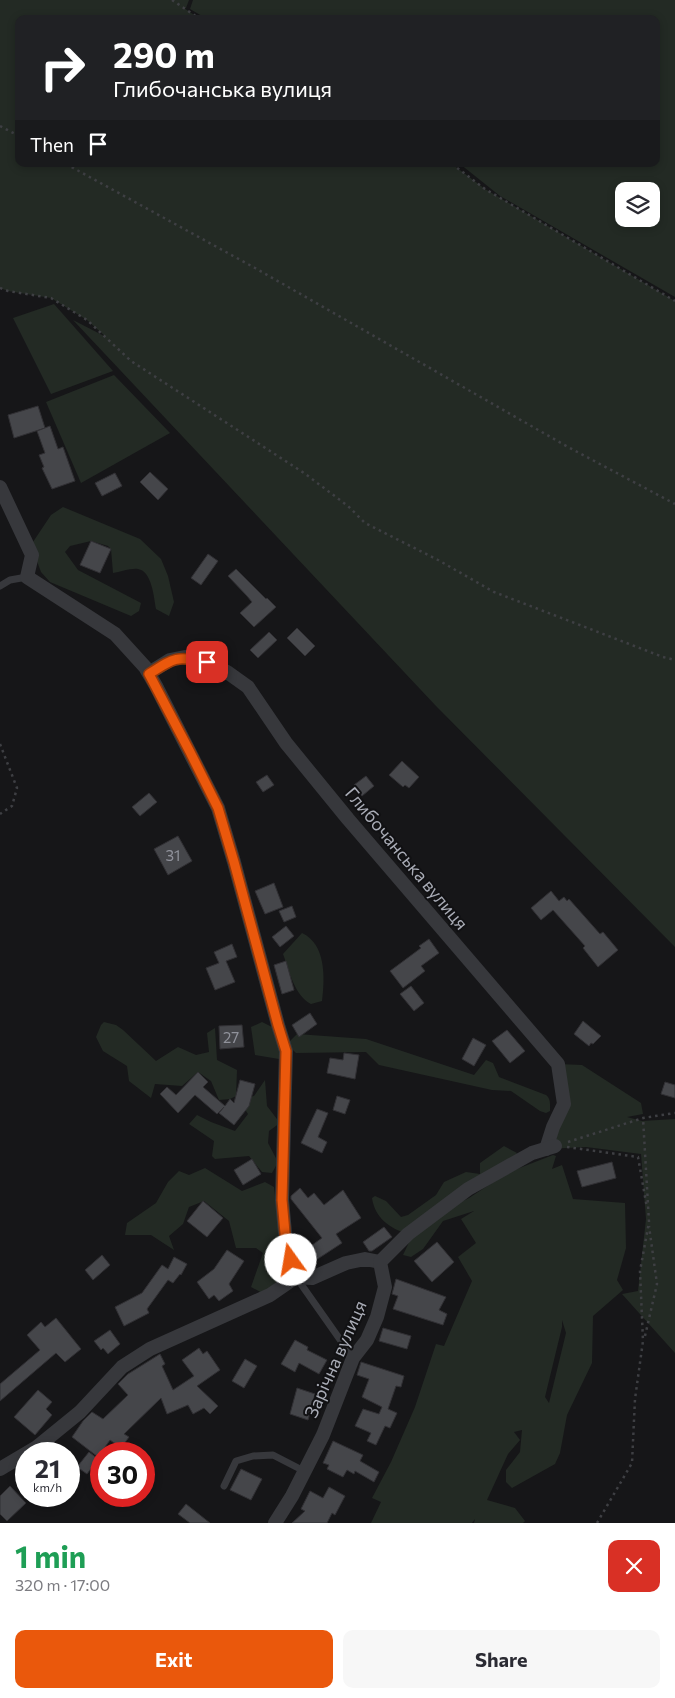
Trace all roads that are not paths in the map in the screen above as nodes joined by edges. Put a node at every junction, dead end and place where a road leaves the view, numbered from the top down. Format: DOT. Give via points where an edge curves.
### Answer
graph roads {
  1 [pos="0,487"];
  2 [pos="27,576"];
  3 [pos="0,586"];
  4 [pos="149,674"];
  5 [pos="380,1262"];
  6 [pos="296,1277"];
  7 [pos="353,1358"];
  8 [pos="0,1469"];
  9 [pos="304,1471"];
  10 [pos="224,1486"];
  11 [pos="275,1523"];
  1 -- 2 [label="street" via="32,555"];
  2 -- 3 [label="lane"];
  2 -- 4 [label="street" via="114,634"];
  4 -- 5 [label="street, Глибочанська вулиця" via="170,660 185,657 207,662 248,687 286,743 348,819 558,1064 564,1104 553,1127 551,1147 532,1153 468,1189 408,1234"];
  4 -- 6 [label="street" via="218,808 286,1051 282,1200 286,1244"];
  5 -- 6 [label="street" via="365,1259 346,1263 312,1278"];
  5 -- 7 [label="street, Зарічна вулиця" via="385,1287 377,1317 367,1340"];
  6 -- 7 [label="lane"];
  6 -- 8 [label="street" via="270,1295 150,1349 122,1367 80,1412 36,1447"];
  7 -- 9 [label="street, Зарічна вулиця" via="323,1435"];
  9 -- 10 [label="lane" via="273,1455 253,1456 236,1461"];
  9 -- 11 [label="street, Зарічна вулиця"];
}
